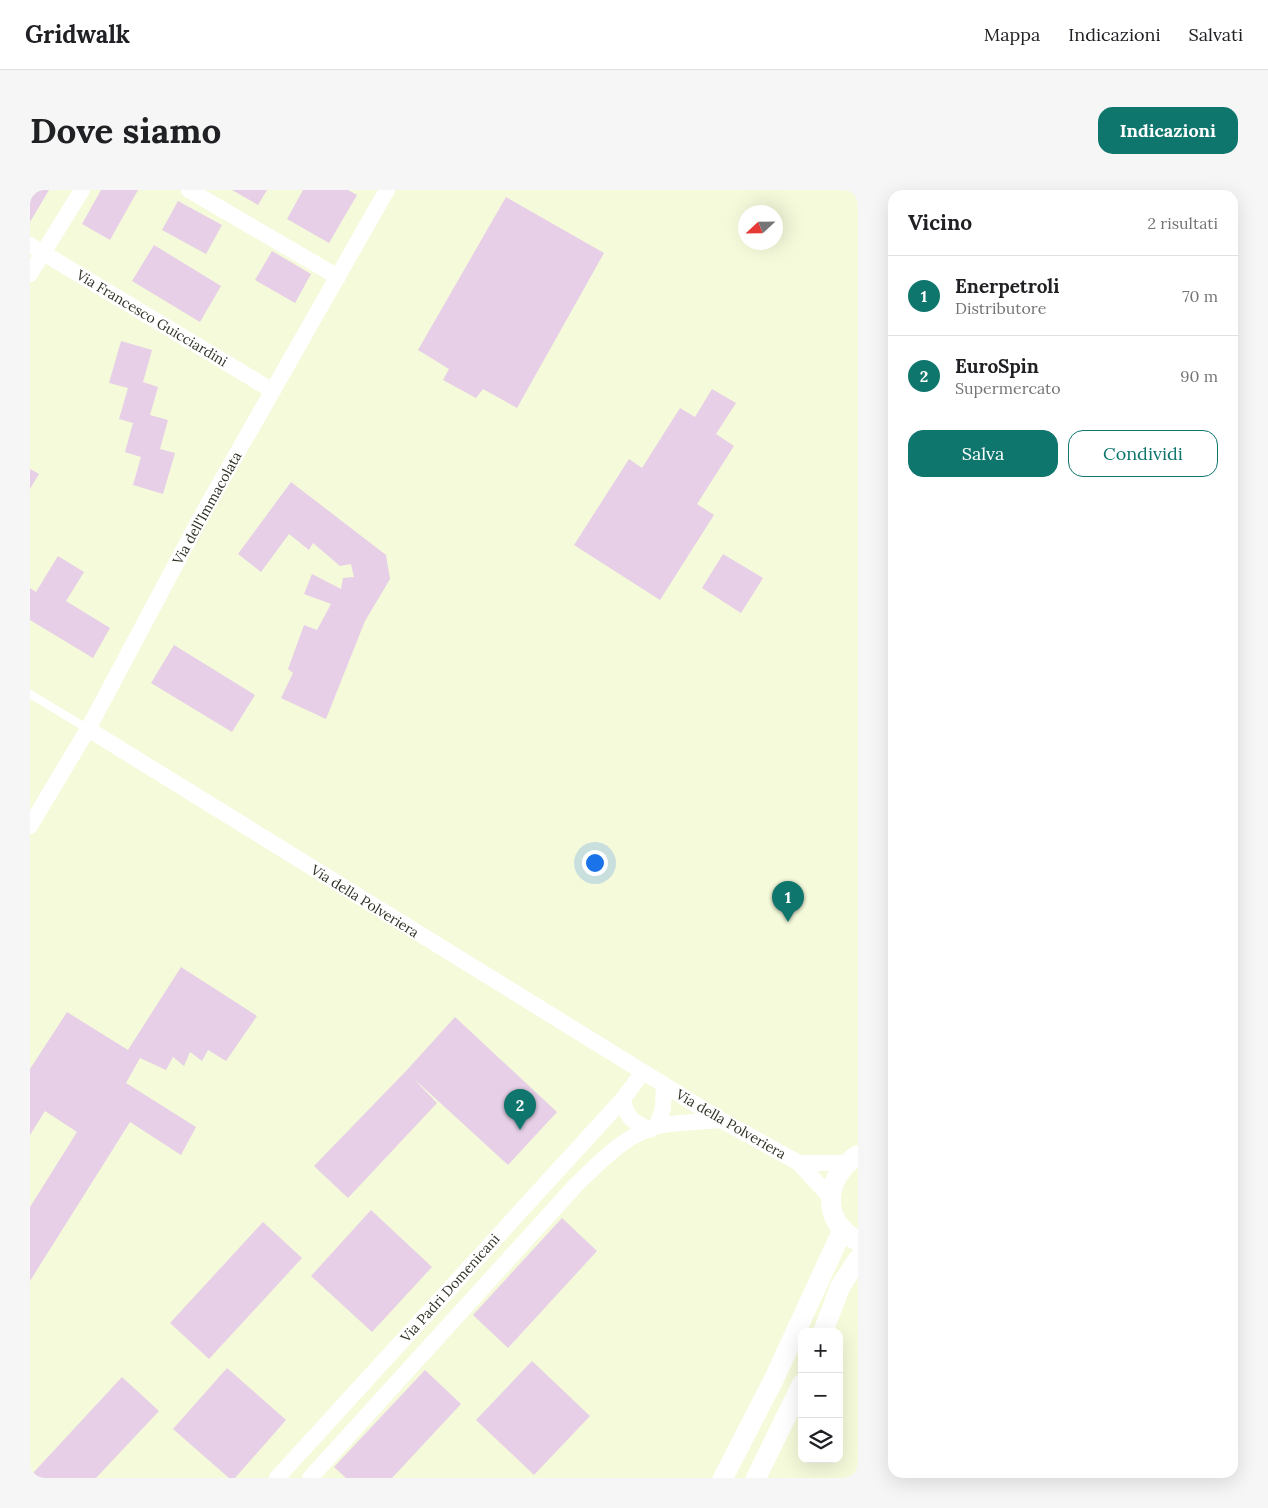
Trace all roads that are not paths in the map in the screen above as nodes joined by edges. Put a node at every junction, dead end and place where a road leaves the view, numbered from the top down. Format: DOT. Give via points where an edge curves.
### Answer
graph roads {
  1 [pos="82,190"];
  2 [pos="189,190"];
  3 [pos="387,190"];
  4 [pos="36,249"];
  5 [pos="30,274"];
  6 [pos="338,277"];
  7 [pos="273,391"];
  8 [pos="30,694"];
  9 [pos="88,729"];
  10 [pos="30,826"];
  11 [pos="643,1072"];
  12 [pos="664,1085"];
  13 [pos="623,1099"];
  14 [pos="721,1120"];
  15 [pos="653,1129"];
  16 [pos="852,1159"];
  17 [pos="799,1163"];
  18 [pos="831,1198"];
  19 [pos="850,1235"];
  20 [pos="858,1259"];
  21 [pos="825,1328"];
  22 [pos="798,1392"];
  23 [pos="277,1478"];
  24 [pos="310,1478"];
  25 [pos="723,1478"];
  26 [pos="756,1478"];
  1 -- 4 [label="street"];
  2 -- 6 [label="street"];
  3 -- 6 [label="street, Via dell'Immacolata"];
  4 -- 5 [label="street"];
  4 -- 7 [label="street, Via Francesco Guicciardini"];
  6 -- 7 [label="street, Via dell'Immacolata"];
  7 -- 9 [label="street, Via dell'Immacolata" via="203,513"];
  8 -- 9 [label="lane"];
  9 -- 10 [label="street, Via dell'Immacolata"];
  9 -- 11 [label="street, Via della Polveriera"];
  11 -- 12 [label="street"];
  11 -- 13 [label="street, Via Padri Domenicani"];
  12 -- 14 [label="street, Via della Polveriera"];
  12 -- 15 [label="street" via="663,1109"];
  13 -- 15 [label="street" via="625,1112 635,1123"];
  13 -- 23 [label="street, Via Padri Domenicani"];
  14 -- 15 [label="street, Via Padri Domenicani" via="662,1125"];
  14 -- 17 [label="street, Via della Polveriera"];
  15 -- 24 [label="street, Via Padri Domenicani" via="634,1136 608,1154 576,1185"];
  16 -- 17 [label="street, Via della Polveriera"];
  16 -- 18 [label="street" via="833,1182"];
  17 -- 18 [label="street, Via della Polveriera"];
  18 -- 19 [label="street" via="836,1220"];
  19 -- 25 [label="street"];
  20 -- 21 [label="street" via="840,1287"];
  22 -- 26 [label="street"];
}
